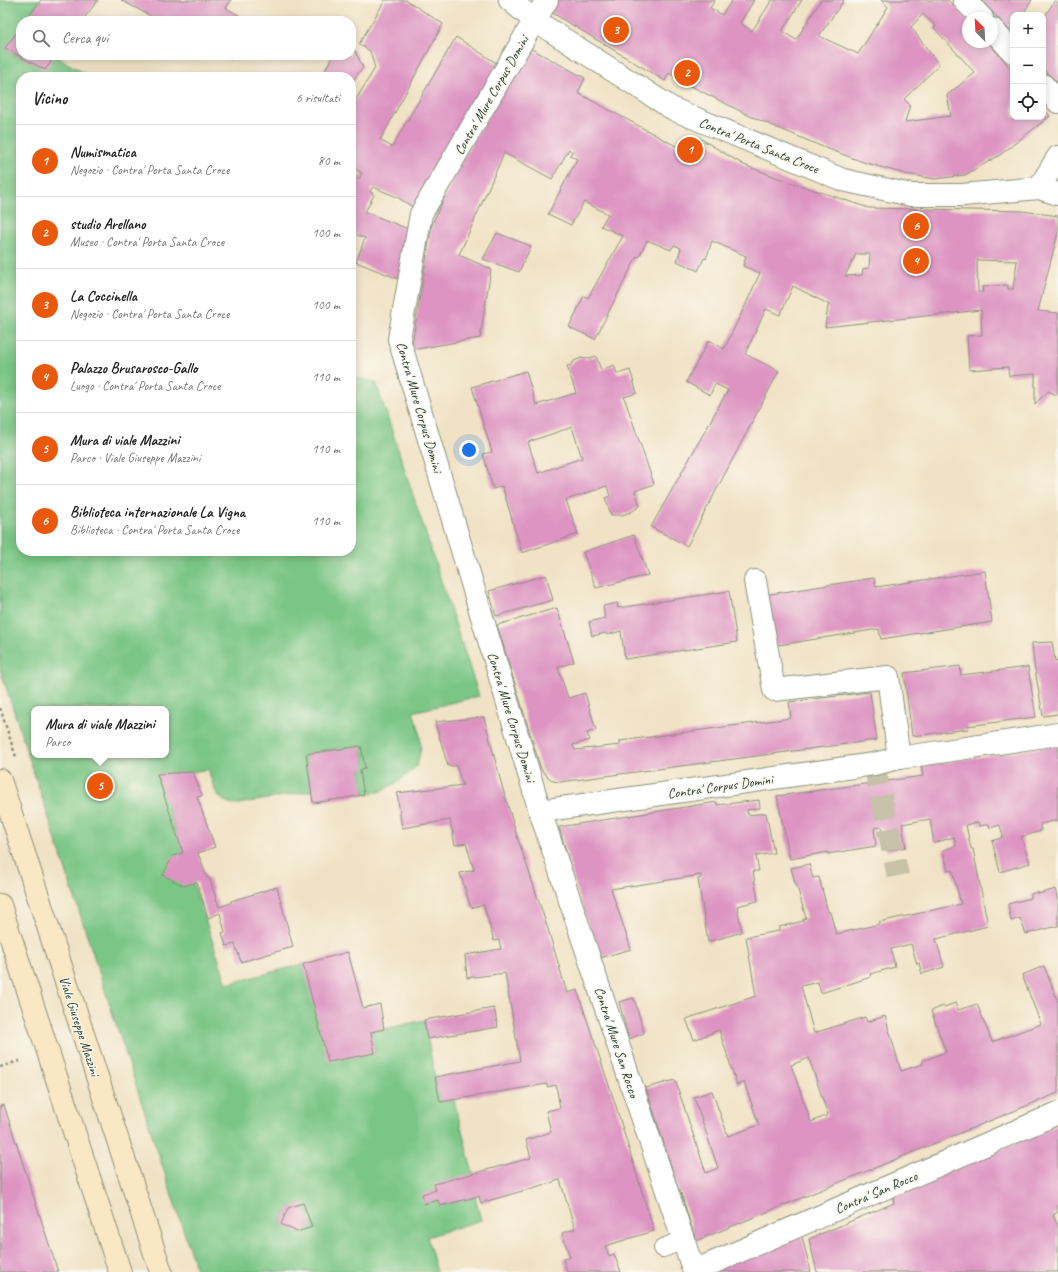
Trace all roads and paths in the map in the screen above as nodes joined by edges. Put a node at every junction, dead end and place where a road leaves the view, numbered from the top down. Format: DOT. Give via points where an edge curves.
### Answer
graph roads {
  1 [pos="510,0"];
  2 [pos="547,0"];
  3 [pos="964,0"];
  4 [pos="976,12"];
  5 [pos="534,20"];
  6 [pos="998,36"];
  7 [pos="1010,49"];
  8 [pos="1046,88"];
  9 [pos="1058,102"];
  10 [pos="1055,166"];
  11 [pos="1048,191"];
  12 [pos="755,582"];
  13 [pos="1058,734"];
  14 [pos="899,758"];
  15 [pos="0,780"];
  16 [pos="540,811"];
  17 [pos="0,905"];
  18 [pos="22,1060"];
  19 [pos="0,1067"];
  20 [pos="1058,1113"];
  21 [pos="684,1240"];
  22 [pos="663,1248"];
  23 [pos="694,1271"];
  24 [pos="120,1272"];
  25 [pos="160,1272"];
  1 -- 5 [label="street, Contra' Porta Santa Croce"];
  2 -- 5 [label="street, Contra' Mure Corpus Domini"];
  3 -- 4 [label="street"];
  5 -- 11 [label="street, Contra' Porta Santa Croce" via="673,109 843,180 911,196"];
  5 -- 16 [label="street, Contra' Mure Corpus Domini" via="421,214 399,339"];
  6 -- 7 [label="street"];
  8 -- 9 [label="street"];
  10 -- 11 [label="street"];
  12 -- 14 [label="street" via="774,690 888,677"];
  13 -- 14 [label="street, Contra' Corpus Domini"];
  14 -- 16 [label="street, Contra' Corpus Domini" via="874,764"];
  15 -- 25 [label="main road, Viale Giuseppe Mazzini"];
  16 -- 21 [label="street, Contra' Mure San Rocco"];
  17 -- 24 [label="main road"];
  18 -- 19 [label="path"];
  20 -- 23 [label="street, Contra' San Rocco"];
  21 -- 22 [label="street"];
  21 -- 23 [label="street, Contra' Mure San Rocco"];
}
